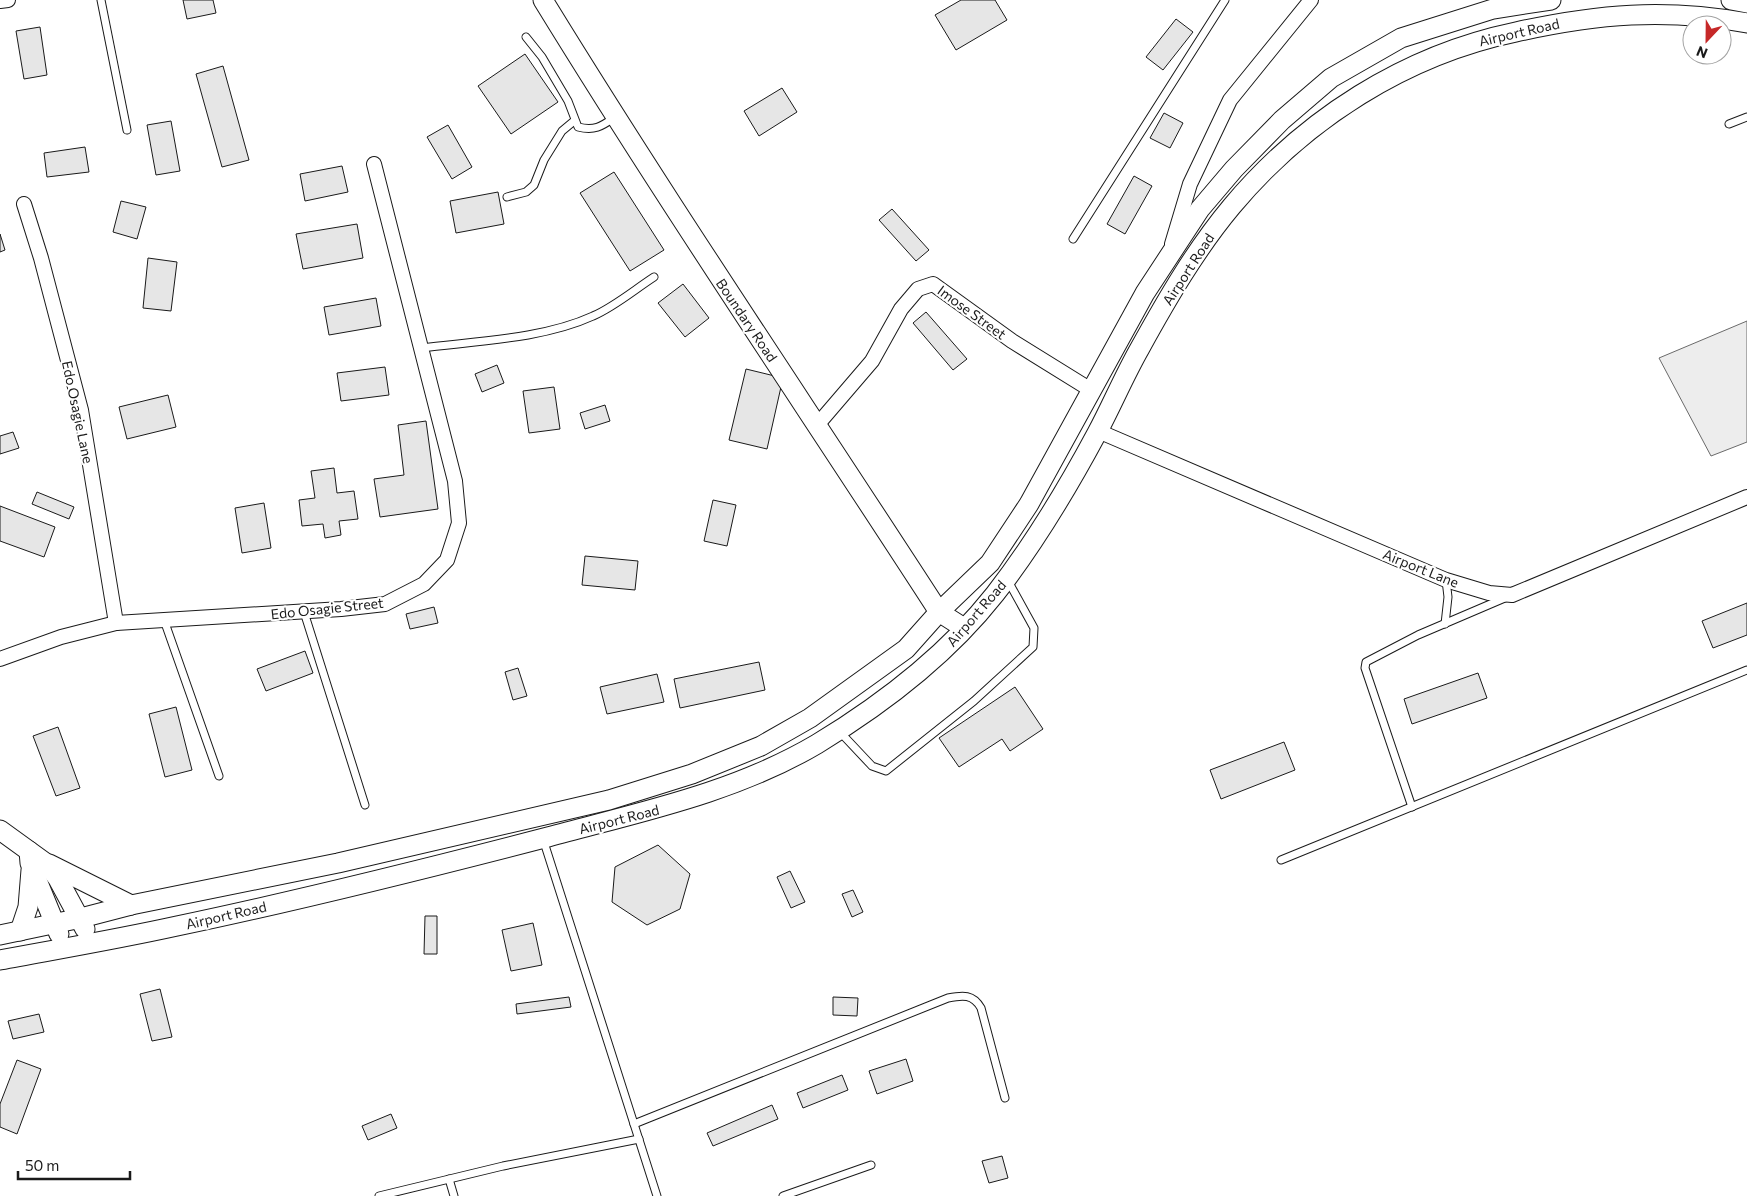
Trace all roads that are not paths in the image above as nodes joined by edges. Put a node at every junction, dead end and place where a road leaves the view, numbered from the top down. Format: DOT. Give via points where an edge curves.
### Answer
graph roads {
  1 [pos="8,0"];
  2 [pos="101,0"];
  3 [pos="543,0"];
  4 [pos="1225,0"];
  5 [pos="1311,0"];
  6 [pos="1551,0"];
  7 [pos="1731,0"];
  8 [pos="0,1"];
  9 [pos="1747,3"];
  10 [pos="1747,24"];
  11 [pos="526,37"];
  12 [pos="1747,116"];
  13 [pos="615,117"];
  14 [pos="574,121"];
  15 [pos="1729,124"];
  16 [pos="127,130"];
  17 [pos="374,164"];
  18 [pos="507,197"];
  19 [pos="24,204"];
  20 [pos="1073,239"];
  21 [pos="1169,257"];
  22 [pos="1185,271"];
  23 [pos="654,277"];
  24 [pos="421,348"];
  25 [pos="1091,390"];
  26 [pos="818,424"];
  27 [pos="1098,431"];
  28 [pos="1747,497"];
  29 [pos="1007,578"];
  30 [pos="1446,580"];
  31 [pos="1512,595"];
  32 [pos="304,612"];
  33 [pos="939,612"];
  34 [pos="164,620"];
  35 [pos="116,623"];
  36 [pos="1445,624"];
  37 [pos="964,628"];
  38 [pos="0,658"];
  39 [pos="1747,670"];
  40 [pos="838,730"];
  41 [pos="219,776"];
  42 [pos="365,805"];
  43 [pos="1412,806"];
  44 [pos="0,830"];
  45 [pos="543,838"];
  46 [pos="34,859"];
  47 [pos="1281,860"];
  48 [pos="131,905"];
  49 [pos="81,918"];
  50 [pos="53,924"];
  51 [pos="20,931"];
  52 [pos="0,935"];
  53 [pos="90,943"];
  54 [pos="66,948"];
  55 [pos="0,960"];
  56 [pos="1005,1098"];
  57 [pos="634,1124"];
  58 [pos="639,1139"];
  59 [pos="871,1165"];
  60 [pos="449,1179"];
  61 [pos="379,1196"];
  62 [pos="454,1196"];
  63 [pos="657,1196"];
  64 [pos="783,1196"];
  1 -- 8 [label="street"];
  2 -- 16 [label="lane"];
  3 -- 13 [label="main road, Boundary Road"];
  4 -- 20 [label="lane"];
  5 -- 21 [label="street" via="1230,100 1190,184"];
  6 -- 21 [label="main road, Airport Road" via="1493,9 1401,38 1331,78 1282,120 1234,169 1200,209"];
  7 -- 9 [label="main road"];
  10 -- 22 [label="main road, Airport Road" via="1712,17 1642,13 1567,21 1497,36 1443,53 1377,83 1312,127 1265,169 1230,208"];
  11 -- 14 [label="lane" via="568,101"];
  12 -- 15 [label="lane"];
  13 -- 14 [label="lane" via="599,129 578,127"];
  13 -- 26 [label="main road, Boundary Road"];
  14 -- 18 [label="lane" via="562,131 544,160 534,185 526,192"];
  17 -- 24 [label="street, Edo Osagie Street"];
  19 -- 35 [label="street, Edo Osagie Lane" via="80,410"];
  21 -- 22 [label="main road"];
  21 -- 25 [label="main road, Airport Road"];
  22 -- 27 [label="main road, Airport Road" via="1138,350"];
  23 -- 24 [label="lane" via="595,316 572,325"];
  24 -- 32 [label="street, Edo Osagie Street" via="455,481 459,523 446,560 424,584 385,604"];
  25 -- 26 [label="street, Imose Street" via="1012,341 933,284 918,289 901,309 872,361"];
  25 -- 33 [label="main road, Airport Road" via="1029,504 990,562"];
  26 -- 33 [label="main road, Boundary Road"];
  27 -- 29 [label="main road, Airport Road" via="1052,511"];
  27 -- 30 [label="street, Airport Lane"];
  28 -- 31 [label="street, Airport Lane"];
  29 -- 37 [label="main road, Airport Road"];
  29 -- 40 [label="lane" via="1034,628 1034,647 974,701 886,771 872,766"];
  30 -- 31 [label="street, Airport Lane" via="1489,593"];
  30 -- 36 [label="lane"];
  31 -- 36 [label="lane"];
  32 -- 34 [label="street, Edo Osagie Street"];
  32 -- 42 [label="lane"];
  33 -- 37 [label="main road, Boundary Road"];
  33 -- 48 [label="main road, Airport Road" via="906,649 810,718 761,746 692,774 608,800 386,852"];
  34 -- 35 [label="street, Edo Osagie Street"];
  34 -- 41 [label="lane"];
  35 -- 38 [label="street, Edo Osagie Street"];
  36 -- 43 [label="lane" via="1366,662 1365,668"];
  37 -- 40 [label="main road, Airport Road" via="948,647 910,679"];
  39 -- 43 [label="lane"];
  40 -- 45 [label="main road, Airport Road" via="762,773 722,788 651,811"];
  43 -- 47 [label="lane"];
  44 -- 46 [label="main road"];
  45 -- 53 [label="main road, Airport Road" via="401,875"];
  45 -- 57 [label="lane"];
  46 -- 48 [label="main road"];
  46 -- 49 [label="main road" via="58,879"];
  46 -- 50 [label="main road"];
  46 -- 51 [label="main road" via="31,890"];
  48 -- 49 [label="main road, Airport Road"];
  49 -- 50 [label="main road, Airport Road"];
  49 -- 53 [label="main road"];
  50 -- 51 [label="main road, Airport Road"];
  50 -- 54 [label="main road"];
  51 -- 52 [label="main road, Airport Road"];
  53 -- 54 [label="main road, Airport Road"];
  54 -- 55 [label="main road, Airport Road"];
  56 -- 57 [label="lane" via="981,1008 974,999 962,996 948,998"];
  57 -- 58 [label="lane"];
  58 -- 60 [label="lane"];
  58 -- 63 [label="lane"];
  59 -- 64 [label="lane"];
  60 -- 61 [label="lane"];
  60 -- 62 [label="lane"];
}
